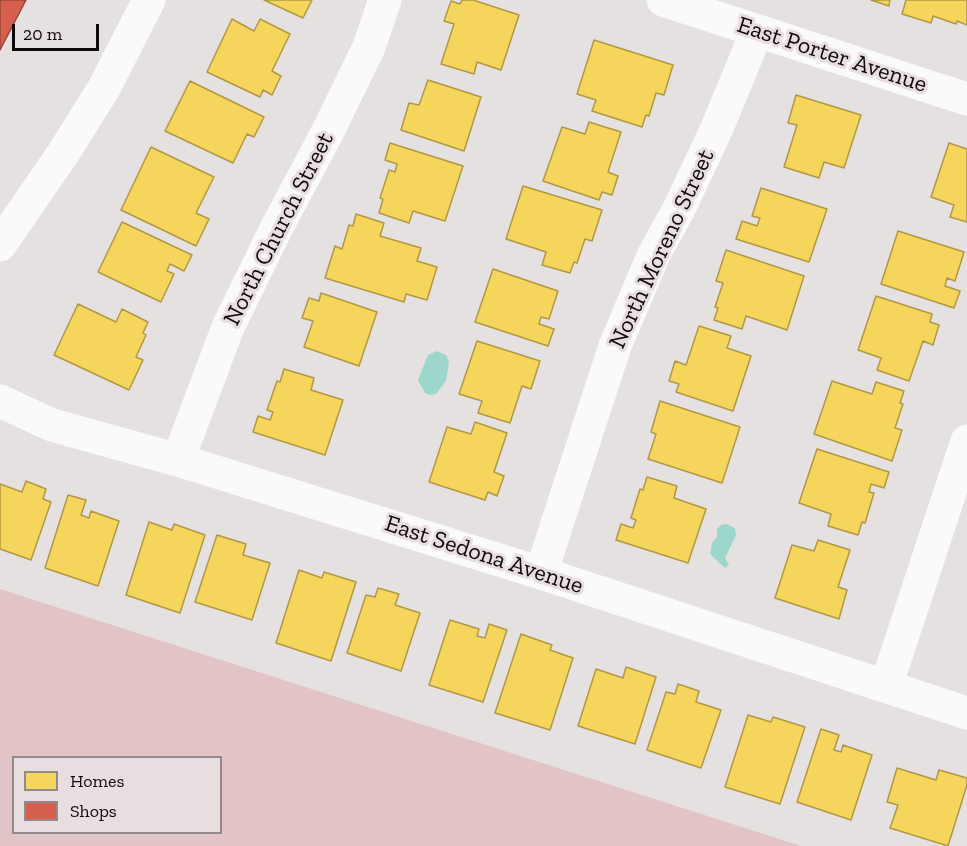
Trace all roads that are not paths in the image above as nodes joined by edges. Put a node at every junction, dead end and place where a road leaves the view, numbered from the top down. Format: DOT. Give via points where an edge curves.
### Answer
graph roads {
  1 [pos="149,0"];
  2 [pos="385,0"];
  3 [pos="663,0"];
  4 [pos="757,31"];
  5 [pos="967,99"];
  6 [pos="0,245"];
  7 [pos="0,400"];
  8 [pos="967,441"];
  9 [pos="178,460"];
  10 [pos="541,573"];
  11 [pos="886,686"];
  12 [pos="967,714"];
  1 -- 6 [label="street" via="104,88"];
  2 -- 9 [label="street, North Church Street" via="369,48 228,327"];
  3 -- 4 [label="street, East Porter Avenue"];
  4 -- 5 [label="street, East Porter Avenue"];
  4 -- 10 [label="street, North Moreno Street" via="710,146 654,254 615,346"];
  7 -- 9 [label="street, East Sedona Avenue" via="52,425"];
  8 -- 11 [label="street"];
  9 -- 10 [label="street, East Sedona Avenue"];
  10 -- 11 [label="street, East Sedona Avenue"];
  11 -- 12 [label="street, East Sedona Avenue"];
}
